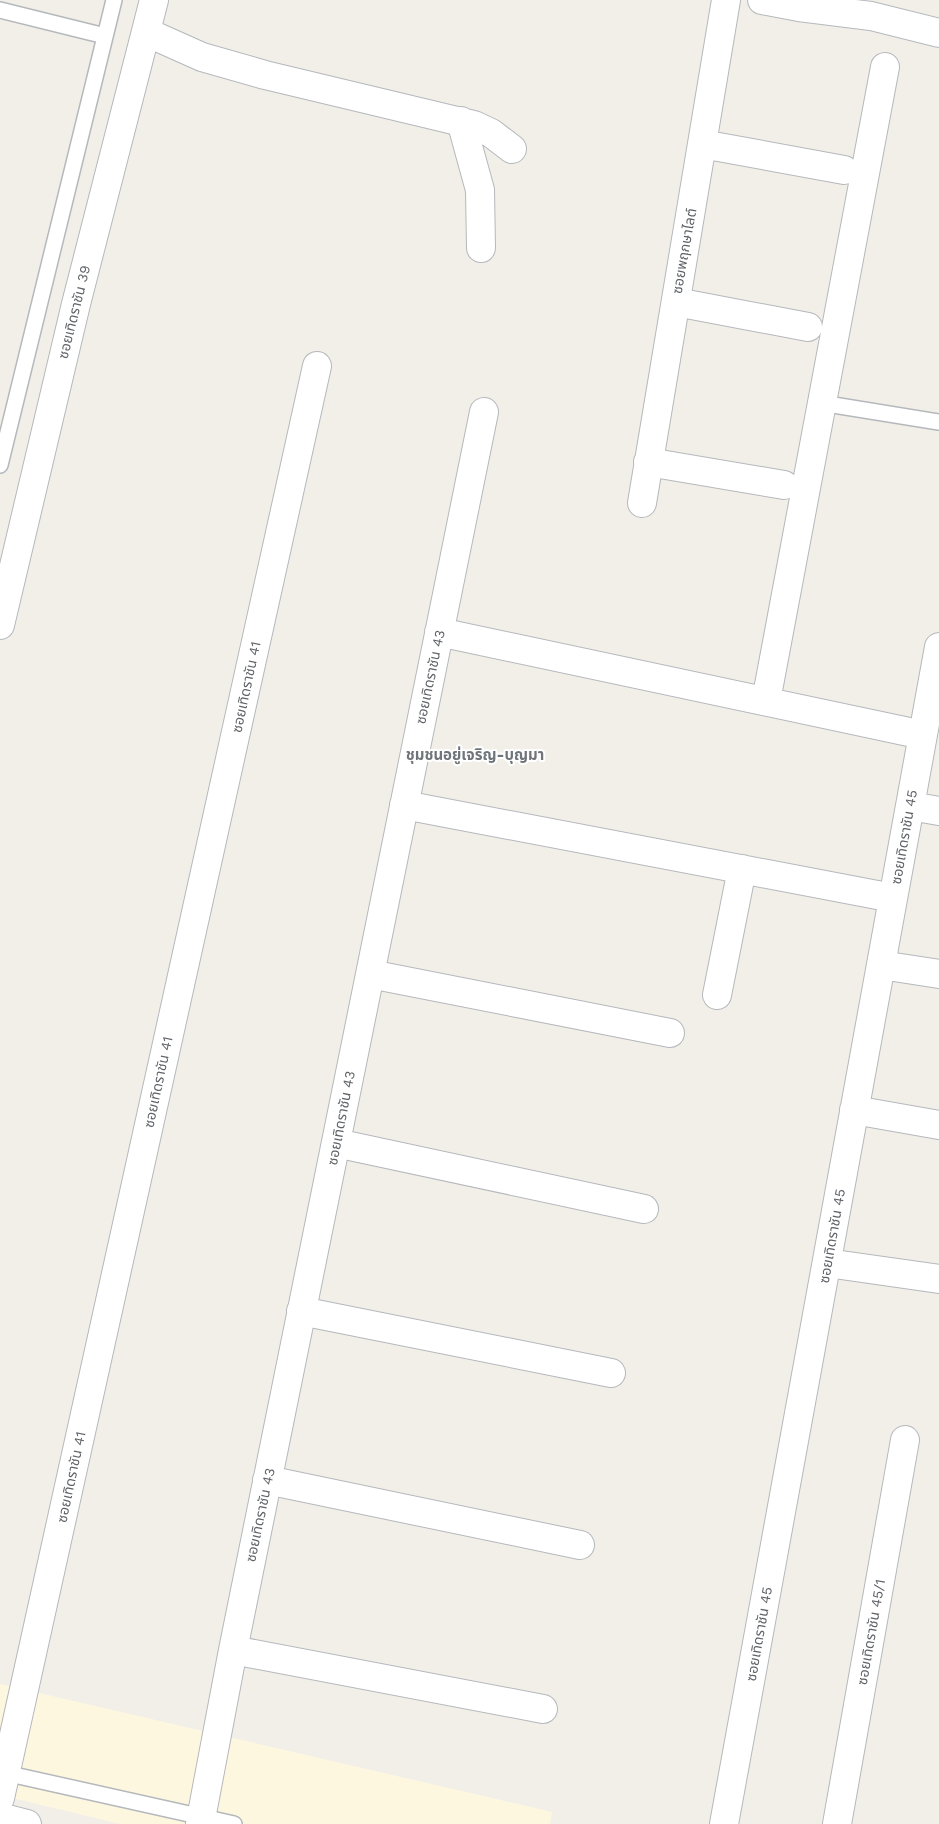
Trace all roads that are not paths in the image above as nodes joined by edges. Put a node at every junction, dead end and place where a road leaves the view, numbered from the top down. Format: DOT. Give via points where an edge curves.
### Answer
graph roads {
  1 [pos="114,0"];
  2 [pos="154,0"];
  3 [pos="726,0"];
  4 [pos="762,0"];
  5 [pos="866,8"];
  6 [pos="0,10"];
  7 [pos="146,32"];
  8 [pos="939,32"];
  9 [pos="106,36"];
  10 [pos="884,67"];
  11 [pos="461,121"];
  12 [pos="702,144"];
  13 [pos="512,149"];
  14 [pos="844,170"];
  15 [pos="480,248"];
  16 [pos="676,302"];
  17 [pos="808,327"];
  18 [pos="317,366"];
  19 [pos="821,403"];
  20 [pos="484,412"];
  21 [pos="939,422"];
  22 [pos="3,443"];
  23 [pos="648,462"];
  24 [pos="0,465"];
  25 [pos="784,486"];
  26 [pos="642,503"];
  27 [pos="0,626"];
  28 [pos="439,632"];
  29 [pos="939,647"];
  30 [pos="766,701"];
  31 [pos="923,735"];
  32 [pos="404,805"];
  33 [pos="910,806"];
  34 [pos="939,811"];
  35 [pos="742,869"];
  36 [pos="893,898"];
  37 [pos="881,965"];
  38 [pos="370,974"];
  39 [pos="939,974"];
  40 [pos="717,995"];
  41 [pos="670,1032"];
  42 [pos="854,1110"];
  43 [pos="939,1125"];
  44 [pos="336,1143"];
  45 [pos="644,1209"];
  46 [pos="827,1263"];
  47 [pos="939,1279"];
  48 [pos="301,1311"];
  49 [pos="611,1373"];
  50 [pos="905,1440"];
  51 [pos="268,1480"];
  52 [pos="580,1545"];
  53 [pos="233,1650"];
  54 [pos="542,1709"];
  55 [pos="3,1785"];
  56 [pos="0,1817"];
  57 [pos="201,1820"];
  58 [pos="26,1824"];
  59 [pos="234,1824"];
  60 [pos="724,1824"];
  61 [pos="836,1824"];
  1 -- 9 [label="lane"];
  2 -- 7 [label="street, ซอยเทิดราชัน 39"];
  3 -- 12 [label="street, ซอยพฤกษาไลต์"];
  4 -- 5 [label="street" via="800,7"];
  5 -- 8 [label="street"];
  6 -- 9 [label="lane"];
  7 -- 11 [label="street" via="202,56 265,75"];
  7 -- 27 [label="street, ซอยเทิดราชัน 39" via="76,304"];
  9 -- 22 [label="lane"];
  10 -- 19 [label="street"];
  11 -- 13 [label="street" via="491,132"];
  11 -- 15 [label="street" via="480,190"];
  12 -- 14 [label="street"];
  12 -- 16 [label="street, ซอยพฤกษาไลต์"];
  16 -- 17 [label="street"];
  16 -- 23 [label="street, ซอยพฤกษาไลต์"];
  18 -- 55 [label="street, ซอยเทิดราชัน 41"];
  19 -- 21 [label="lane"];
  19 -- 30 [label="street"];
  20 -- 28 [label="street, ซอยเทิดราชัน 43"];
  22 -- 24 [label="lane"];
  23 -- 25 [label="street"];
  23 -- 26 [label="street, ซอยพฤกษาไลต์"];
  28 -- 30 [label="street"];
  28 -- 32 [label="street, ซอยเทิดราชัน 43"];
  29 -- 31 [label="street, ซอยเทิดราชัน 45"];
  30 -- 31 [label="street"];
  31 -- 33 [label="street, ซอยเทิดราชัน 45"];
  32 -- 35 [label="street"];
  32 -- 38 [label="street, ซอยเทิดราชัน 43"];
  33 -- 34 [label="street"];
  33 -- 36 [label="street, ซอยเทิดราชัน 45"];
  35 -- 36 [label="street"];
  35 -- 40 [label="street"];
  36 -- 37 [label="street, ซอยเทิดราชัน 45"];
  37 -- 39 [label="street"];
  37 -- 42 [label="street, ซอยเทิดราชัน 45"];
  38 -- 41 [label="street"];
  38 -- 44 [label="street, ซอยเทิดราชัน 43"];
  42 -- 43 [label="street"];
  42 -- 46 [label="street, ซอยเทิดราชัน 45"];
  44 -- 45 [label="street"];
  44 -- 48 [label="street, ซอยเทิดราชัน 43"];
  46 -- 47 [label="street"];
  46 -- 60 [label="street, ซอยเทิดราชัน 45"];
  48 -- 49 [label="street"];
  48 -- 51 [label="street, ซอยเทิดราชัน 43"];
  50 -- 61 [label="street, ซอยเทิดราชัน 45/1"];
  51 -- 52 [label="street"];
  51 -- 53 [label="street, ซอยเทิดราชัน 43"];
  53 -- 54 [label="street"];
  53 -- 57 [label="street, ซอยเทิดราชัน 43"];
  55 -- 57 [label="lane"];
  56 -- 58 [label="street"];
  57 -- 59 [label="lane"];
}
